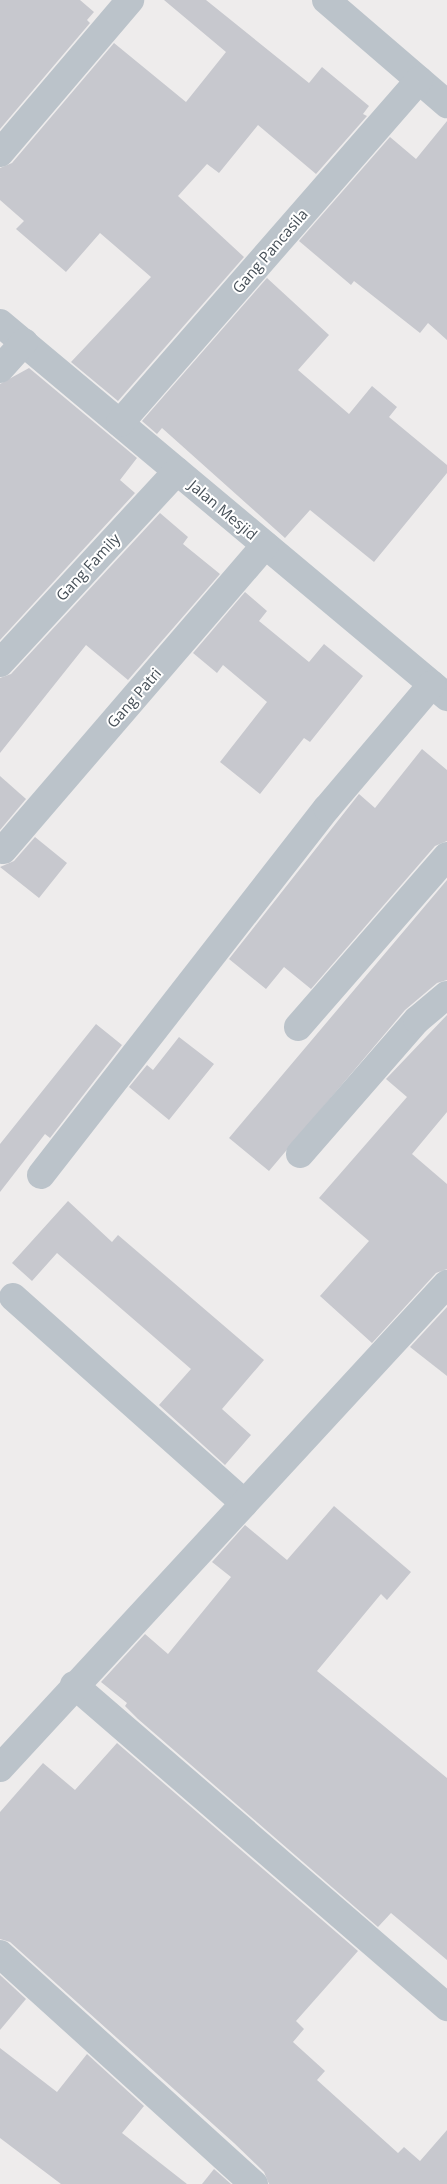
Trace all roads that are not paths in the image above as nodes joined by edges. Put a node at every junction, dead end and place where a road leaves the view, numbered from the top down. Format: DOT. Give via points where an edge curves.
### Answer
graph roads {
  1 [pos="130,0"];
  2 [pos="326,0"];
  3 [pos="419,80"];
  4 [pos="447,104"];
  5 [pos="0,152"];
  6 [pos="0,323"];
  7 [pos="24,342"];
  8 [pos="0,370"];
  9 [pos="120,423"];
  10 [pos="176,471"];
  11 [pos="265,545"];
  12 [pos="0,663"];
  13 [pos="440,690"];
  14 [pos="3,850"];
  15 [pos="447,856"];
  16 [pos="447,995"];
  17 [pos="298,1027"];
  18 [pos="300,1154"];
  19 [pos="41,1176"];
  20 [pos="447,1284"];
  21 [pos="13,1297"];
  22 [pos="244,1503"];
  23 [pos="74,1685"];
  24 [pos="0,1768"];
  25 [pos="0,1954"];
  26 [pos="447,2007"];
  27 [pos="254,2184"];
  1 -- 5 [label="street"];
  2 -- 3 [label="street"];
  3 -- 4 [label="street"];
  3 -- 9 [label="street, Gang Pancasila"];
  6 -- 7 [label="street, Jalan Mesjid"];
  7 -- 8 [label="street"];
  7 -- 9 [label="street, Jalan Mesjid"];
  9 -- 10 [label="street, Jalan Mesjid"];
  10 -- 11 [label="street, Jalan Mesjid"];
  10 -- 12 [label="street, Gang Family"];
  11 -- 13 [label="street, Jalan Mesjid"];
  11 -- 14 [label="street, Gang Patri"];
  13 -- 19 [label="street" via="327,808"];
  15 -- 17 [label="street"];
  16 -- 18 [label="street" via="417,1020"];
  20 -- 22 [label="street"];
  21 -- 22 [label="street"];
  22 -- 23 [label="street"];
  23 -- 24 [label="street"];
  23 -- 26 [label="street"];
  25 -- 27 [label="street"];
}
